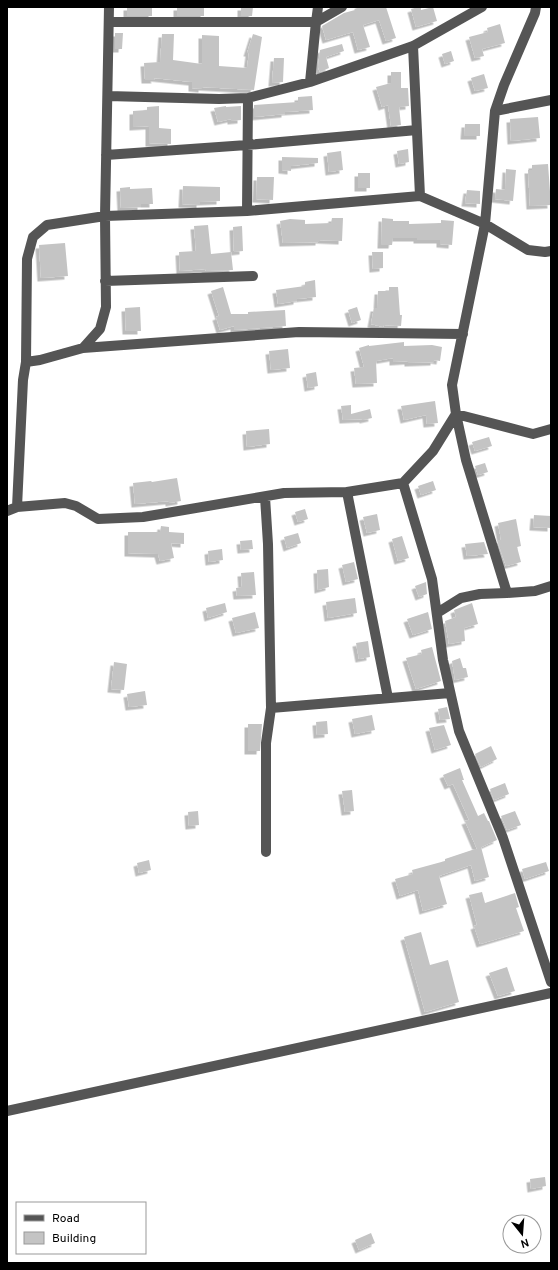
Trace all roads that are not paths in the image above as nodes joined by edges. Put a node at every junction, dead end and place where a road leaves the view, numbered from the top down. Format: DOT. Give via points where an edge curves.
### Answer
graph roads {
  1 [pos="109,7"];
  2 [pos="318,7"];
  3 [pos="342,7"];
  4 [pos="482,7"];
  5 [pos="536,7"];
  6 [pos="109,22"];
  7 [pos="316,22"];
  8 [pos="413,46"];
  9 [pos="310,82"];
  10 [pos="108,96"];
  11 [pos="248,98"];
  12 [pos="551,100"];
  13 [pos="495,111"];
  14 [pos="417,130"];
  15 [pos="247,145"];
  16 [pos="106,155"];
  17 [pos="420,196"];
  18 [pos="247,211"];
  19 [pos="105,216"];
  20 [pos="485,224"];
  21 [pos="551,251"];
  22 [pos="253,276"];
  23 [pos="105,281"];
  24 [pos="463,334"];
  25 [pos="83,348"];
  26 [pos="26,362"];
  27 [pos="456,414"];
  28 [pos="551,429"];
  29 [pos="403,483"];
  30 [pos="347,492"];
  31 [pos="265,497"];
  32 [pos="12,509"];
  33 [pos="551,586"];
  34 [pos="507,593"];
  35 [pos="437,613"];
  36 [pos="450,693"];
  37 [pos="388,698"];
  38 [pos="271,708"];
  39 [pos="266,852"];
  40 [pos="551,982"];
  41 [pos="551,993"];
  42 [pos="7,1111"];
  1 -- 6 [label="street"];
  2 -- 7 [label="street"];
  3 -- 7 [label="street"];
  4 -- 8 [label="street"];
  5 -- 13 [label="street"];
  6 -- 7 [label="street"];
  6 -- 10 [label="street"];
  7 -- 9 [label="street"];
  8 -- 9 [label="street"];
  8 -- 14 [label="street"];
  9 -- 11 [label="street"];
  10 -- 11 [label="street"];
  10 -- 16 [label="street"];
  11 -- 15 [label="street"];
  12 -- 13 [label="street"];
  13 -- 20 [label="street"];
  14 -- 15 [label="street"];
  14 -- 17 [label="street"];
  15 -- 16 [label="street"];
  15 -- 18 [label="street"];
  16 -- 19 [label="street"];
  17 -- 18 [label="street"];
  17 -- 20 [label="street"];
  18 -- 19 [label="street"];
  19 -- 23 [label="street"];
  19 -- 26 [label="street" via="47,225 33,237 27,259"];
  20 -- 21 [label="street" via="528,250"];
  20 -- 24 [label="street"];
  22 -- 23 [label="street"];
  23 -- 25 [label="street" via="106,307 100,329"];
  24 -- 25 [label="street" via="299,332"];
  24 -- 27 [label="street" via="452,385"];
  25 -- 26 [label="street"];
  26 -- 32 [label="street"];
  27 -- 28 [label="street" via="533,434"];
  27 -- 29 [label="street" via="433,451"];
  27 -- 34 [label="street" via="466,460"];
  29 -- 30 [label="street"];
  29 -- 35 [label="street" via="432,579"];
  30 -- 31 [label="street" via="284,493"];
  30 -- 37 [label="street"];
  31 -- 32 [label="street" via="143,517 98,519 76,506 65,503"];
  31 -- 38 [label="street"];
  33 -- 34 [label="street" via="535,591"];
  34 -- 35 [label="street" via="461,598"];
  35 -- 36 [label="street" via="442,660"];
  36 -- 37 [label="street"];
  36 -- 40 [label="street" via="459,731 503,838"];
  37 -- 38 [label="street"];
  38 -- 39 [label="street" via="266,743"];
  41 -- 42 [label="street"];
}
